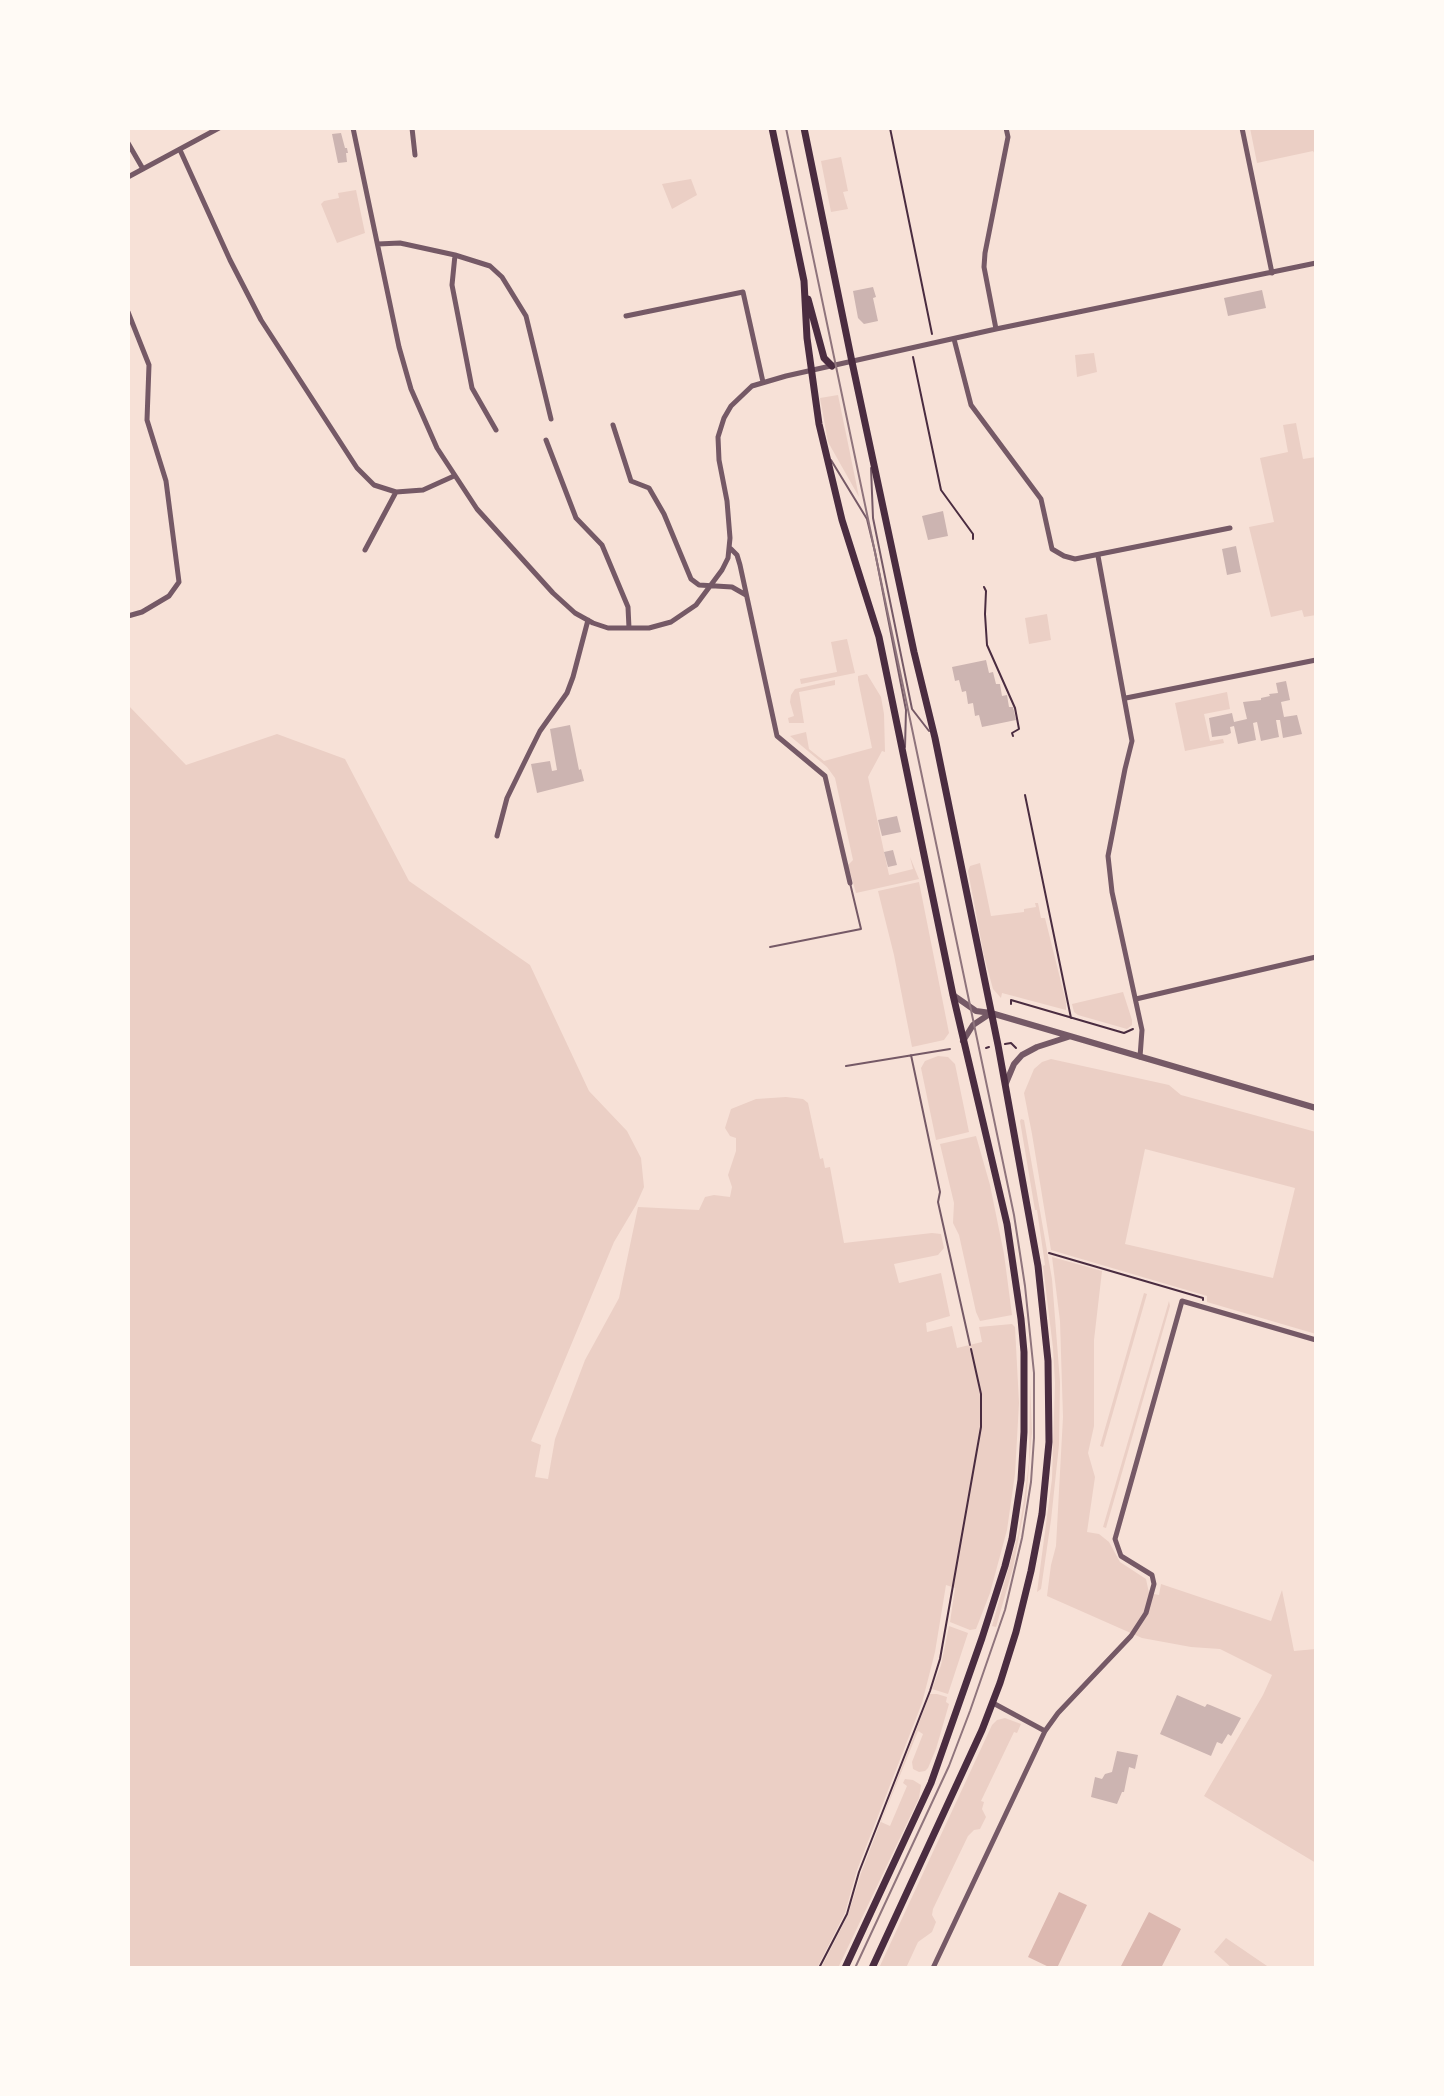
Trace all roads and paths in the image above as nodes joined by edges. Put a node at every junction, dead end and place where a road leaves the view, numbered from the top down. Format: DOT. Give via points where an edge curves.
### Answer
graph roads {
  1 [pos="219,128"];
  2 [pos="353,128"];
  3 [pos="412,128"];
  4 [pos="772,128"];
  5 [pos="804,128"];
  6 [pos="890,128"];
  7 [pos="1006,128"];
  8 [pos="1242,128"];
  9 [pos="128,143"];
  10 [pos="180,150"];
  11 [pos="415,155"];
  12 [pos="143,169"];
  13 [pos="128,177"];
  14 [pos="378,244"];
  15 [pos="455,255"];
  16 [pos="1316,263"];
  17 [pos="1272,273"];
  18 [pos="804,281"];
  19 [pos="128,312"];
  20 [pos="626,316"];
  21 [pos="996,329"];
  22 [pos="932,336"];
  23 [pos="954,339"];
  24 [pos="913,357"];
  25 [pos="852,362"];
  26 [pos="832,366"];
  27 [pos="811,371"];
  28 [pos="763,382"];
  29 [pos="551,419"];
  30 [pos="613,425"];
  31 [pos="496,430"];
  32 [pos="546,440"];
  33 [pos="871,447"];
  34 [pos="824,449"];
  35 [pos="454,476"];
  36 [pos="396,492"];
  37 [pos="1230,528"];
  38 [pos="973,539"];
  39 [pos="730,548"];
  40 [pos="365,550"];
  41 [pos="1098,556"];
  42 [pos="710,585"];
  43 [pos="984,587"];
  44 [pos="746,595"];
  45 [pos="128,616"];
  46 [pos="588,620"];
  47 [pos="629,628"];
  48 [pos="1316,660"];
  49 [pos="1126,698"];
  50 [pos="1013,736"];
  51 [pos="935,738"];
  52 [pos="905,761"];
  53 [pos="1025,795"];
  54 [pos="497,836"];
  55 [pos="850,883"];
  56 [pos="770,947"];
  57 [pos="1316,957"];
  58 [pos="953,995"];
  59 [pos="1136,999"];
  60 [pos="1011,1004"];
  61 [pos="991,1013"];
  62 [pos="1071,1018"];
  63 [pos="1135,1028"];
  64 [pos="1068,1037"];
  65 [pos="963,1041"];
  66 [pos="1010,1043"];
  67 [pos="950,1049"];
  68 [pos="1019,1052"];
  69 [pos="911,1055"];
  70 [pos="1140,1057"];
  71 [pos="846,1066"];
  72 [pos="1006,1083"];
  73 [pos="1316,1108"];
  74 [pos="1049,1253"];
  75 [pos="1203,1300"];
  76 [pos="1316,1340"];
  77 [pos="970,1345"];
  78 [pos="993,1703"];
  79 [pos="1045,1731"];
  80 [pos="819,1968"];
  81 [pos="845,1968"];
  82 [pos="872,1968"];
  83 [pos="933,1968"];
  1 -- 10 [label="street"];
  2 -- 14 [label="street"];
  3 -- 11 [label="street"];
  4 -- 18 [label="main road"];
  5 -- 25 [label="main road"];
  6 -- 22 [label="path"];
  7 -- 21 [label="street" via="984,267"];
  8 -- 17 [label="street"];
  9 -- 12 [label="street"];
  10 -- 12 [label="street"];
  10 -- 36 [label="street" via="269,334 357,468 374,485"];
  12 -- 13 [label="street"];
  14 -- 15 [label="street" via="400,243"];
  14 -- 35 [label="street" via="411,389"];
  15 -- 29 [label="street" via="490,266 526,316"];
  15 -- 31 [label="street" via="452,285 472,388"];
  16 -- 17 [label="street"];
  17 -- 21 [label="street"];
  18 -- 26 [label="main road" via="824,358"];
  18 -- 27 [label="main road"];
  19 -- 45 [label="street" via="149,365 147,420 166,481 179,582 169,596"];
  20 -- 28 [label="street" via="743,292"];
  21 -- 23 [label="street"];
  23 -- 25 [label="street"];
  23 -- 41 [label="street" via="971,405 1041,499 1052,549 1075,559"];
  24 -- 38 [label="path" via="941,490"];
  25 -- 26 [label="street"];
  25 -- 33 [label="main road"];
  26 -- 27 [label="street"];
  27 -- 28 [label="street"];
  27 -- 34 [label="main road"];
  28 -- 39 [label="street" via="735,400 718,437"];
  30 -- 42 [label="street" via="631,481 649,488 691,579"];
  32 -- 47 [label="street" via="576,518 602,545 628,607"];
  33 -- 51 [label="main road"];
  33 -- 51 [label="lane" via="873,518 912,709"];
  34 -- 52 [label="main road" via="872,613"];
  34 -- 52 [label="lane" via="867,519 906,710"];
  35 -- 36 [label="street" via="423,490"];
  35 -- 46 [label="street" via="544,583"];
  36 -- 40 [label="street"];
  37 -- 41 [label="street"];
  39 -- 42 [label="street"];
  39 -- 44 [label="street" via="737,555"];
  41 -- 49 [label="street"];
  42 -- 44 [label="street"];
  42 -- 47 [label="street" via="696,605 677,618 656,627"];
  43 -- 50 [label="path" via="987,645 1015,708 1019,729"];
  44 -- 55 [label="street" via="777,736 825,776"];
  46 -- 47 [label="street"];
  46 -- 54 [label="street" via="567,693 530,751 507,798"];
  48 -- 49 [label="street"];
  49 -- 59 [label="street" via="1132,741 1108,856"];
  51 -- 61 [label="main road"];
  52 -- 58 [label="main road"];
  53 -- 62 [label="path"];
  55 -- 56 [label="lane" via="861,929"];
  57 -- 59 [label="street"];
  58 -- 61 [label="street" via="976,1011"];
  58 -- 65 [label="main road"];
  59 -- 70 [label="street"];
  60 -- 62 [label="path"];
  61 -- 64 [label="street"];
  61 -- 65 [label="street" via="973,1025"];
  61 -- 72 [label="main road"];
  62 -- 63 [label="path" via="1124,1033"];
  64 -- 70 [label="street"];
  64 -- 72 [label="street" via="1022,1055"];
  65 -- 81 [label="main road" via="1007,1224 1021,1319 1021,1480 1001,1580 942,1755"];
  66 -- 68 [label="path"];
  67 -- 69 [label="lane"];
  69 -- 71 [label="lane"];
  69 -- 77 [label="lane"];
  70 -- 73 [label="street"];
  72 -- 78 [label="main road" via="1038,1266 1049,1414 1037,1543"];
  74 -- 75 [label="path"];
  76 -- 79 [label="street" via="1182,1301 1115,1539 1121,1556 1152,1575 1146,1613"];
  77 -- 80 [label="path" via="981,1394 981,1427 940,1659 847,1914"];
  78 -- 79 [label="street"];
  78 -- 82 [label="main road"];
  79 -- 83 [label="street"];
}
